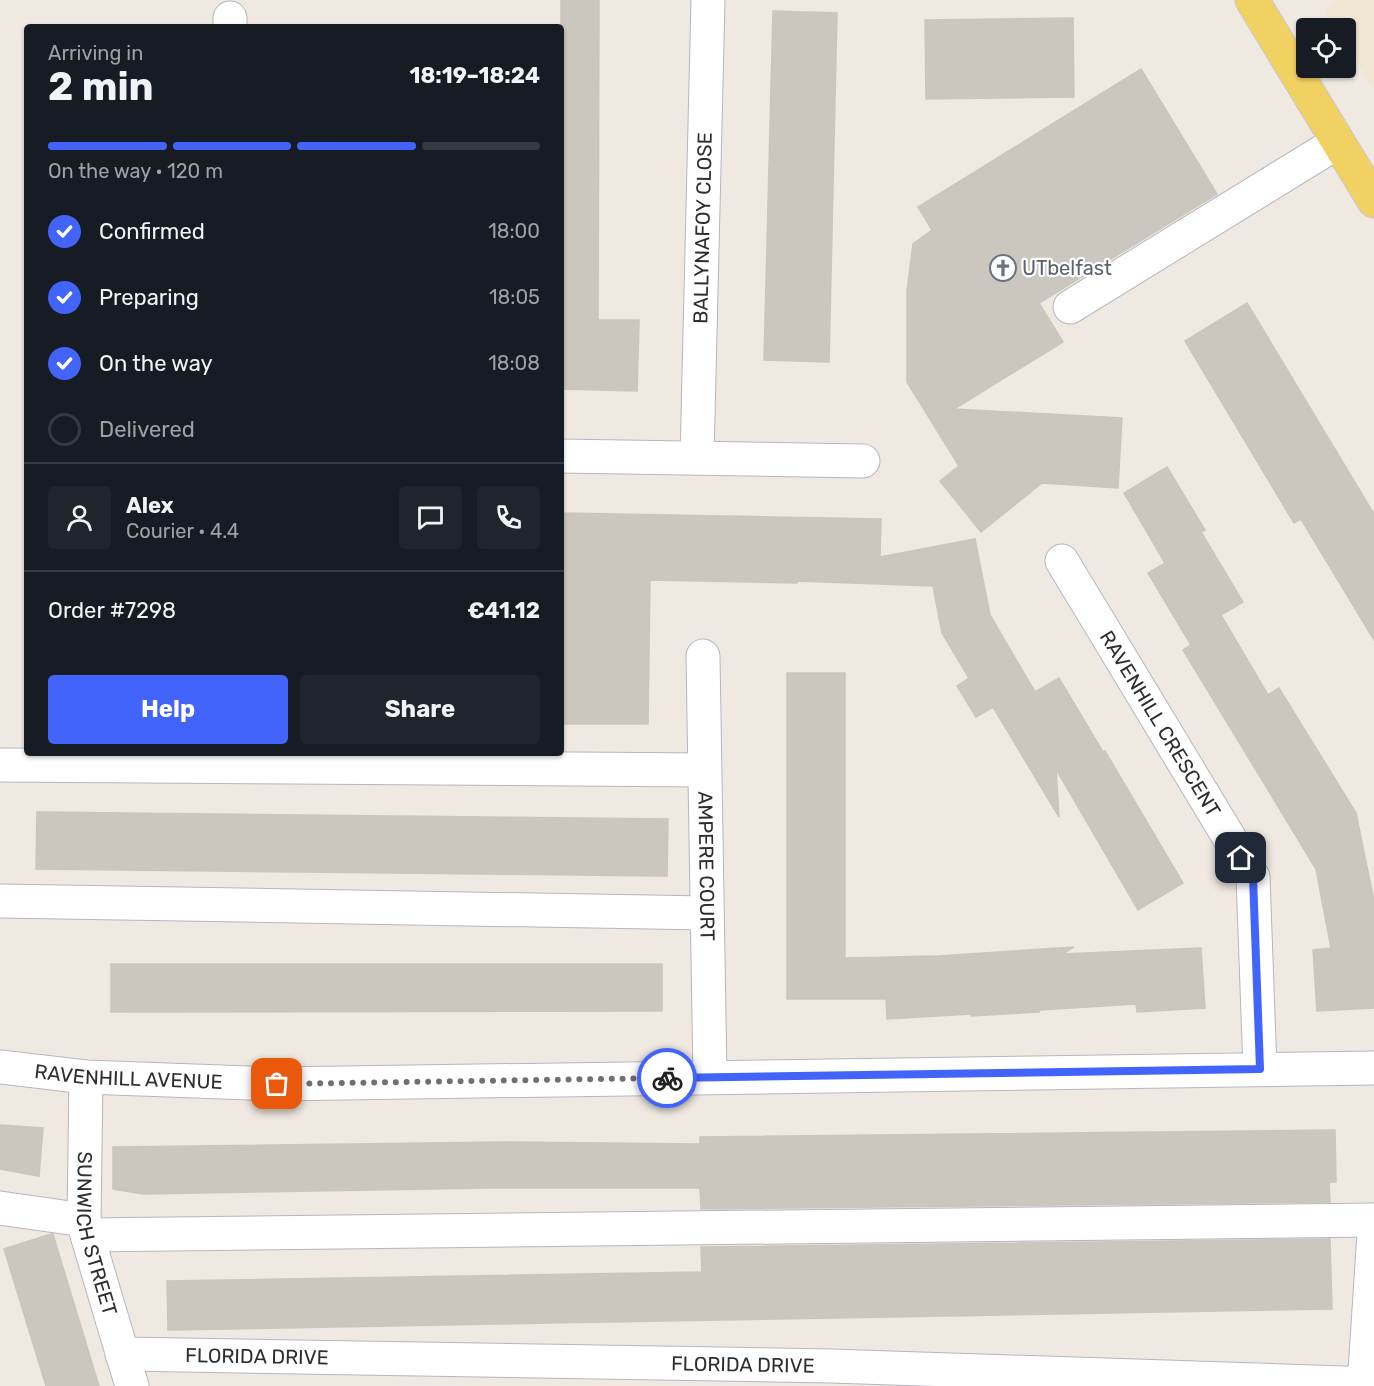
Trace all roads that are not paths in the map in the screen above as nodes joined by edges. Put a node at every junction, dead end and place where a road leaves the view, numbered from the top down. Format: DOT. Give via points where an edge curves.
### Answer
graph roads {
  1 [pos="708,0"];
  2 [pos="1252,0"];
  3 [pos="1338,142"];
  4 [pos="1374,201"];
  5 [pos="1070,307"];
  6 [pos="564,456"];
  7 [pos="698,458"];
  8 [pos="864,461"];
  9 [pos="1062,561"];
  10 [pos="703,656"];
  11 [pos="0,765"];
  12 [pos="704,770"];
  13 [pos="0,901"];
  14 [pos="708,913"];
  15 [pos="0,1067"];
  16 [pos="1374,1068"];
  17 [pos="1260,1069"];
  18 [pos="86,1077"];
  19 [pos="710,1077"];
  20 [pos="0,1209"];
  21 [pos="1374,1220"];
  22 [pos="86,1228"];
  23 [pos="1374,1234"];
  24 [pos="122,1354"];
  25 [pos="1367,1385"];
  26 [pos="132,1386"];
  1 -- 7 [label="street, BALLYNAFOY CLOSE"];
  2 -- 3 [label="main road"];
  3 -- 4 [label="main road"];
  3 -- 5 [label="street"];
  6 -- 7 [label="street"];
  7 -- 8 [label="street"];
  9 -- 17 [label="street, RAVENHILL CRESCENT" via="1253,877"];
  10 -- 12 [label="street, AMPERE COURT"];
  11 -- 12 [label="street"];
  12 -- 14 [label="street, AMPERE COURT"];
  13 -- 14 [label="street"];
  14 -- 19 [label="street, AMPERE COURT"];
  15 -- 18 [label="street, RAVENHILL AVENUE"];
  16 -- 17 [label="street, RAVENHILL AVENUE"];
  17 -- 19 [label="street, RAVENHILL AVENUE"];
  18 -- 19 [label="street, RAVENHILL AVENUE" via="277,1084"];
  18 -- 22 [label="street, SUNWICH STREET"];
  20 -- 22 [label="street"];
  21 -- 22 [label="street"];
  22 -- 24 [label="street, SUNWICH STREET"];
  23 -- 25 [label="street"];
  24 -- 25 [label="street, FLORIDA DRIVE" via="831,1366"];
  24 -- 26 [label="street, SUNWICH STREET"];
}
